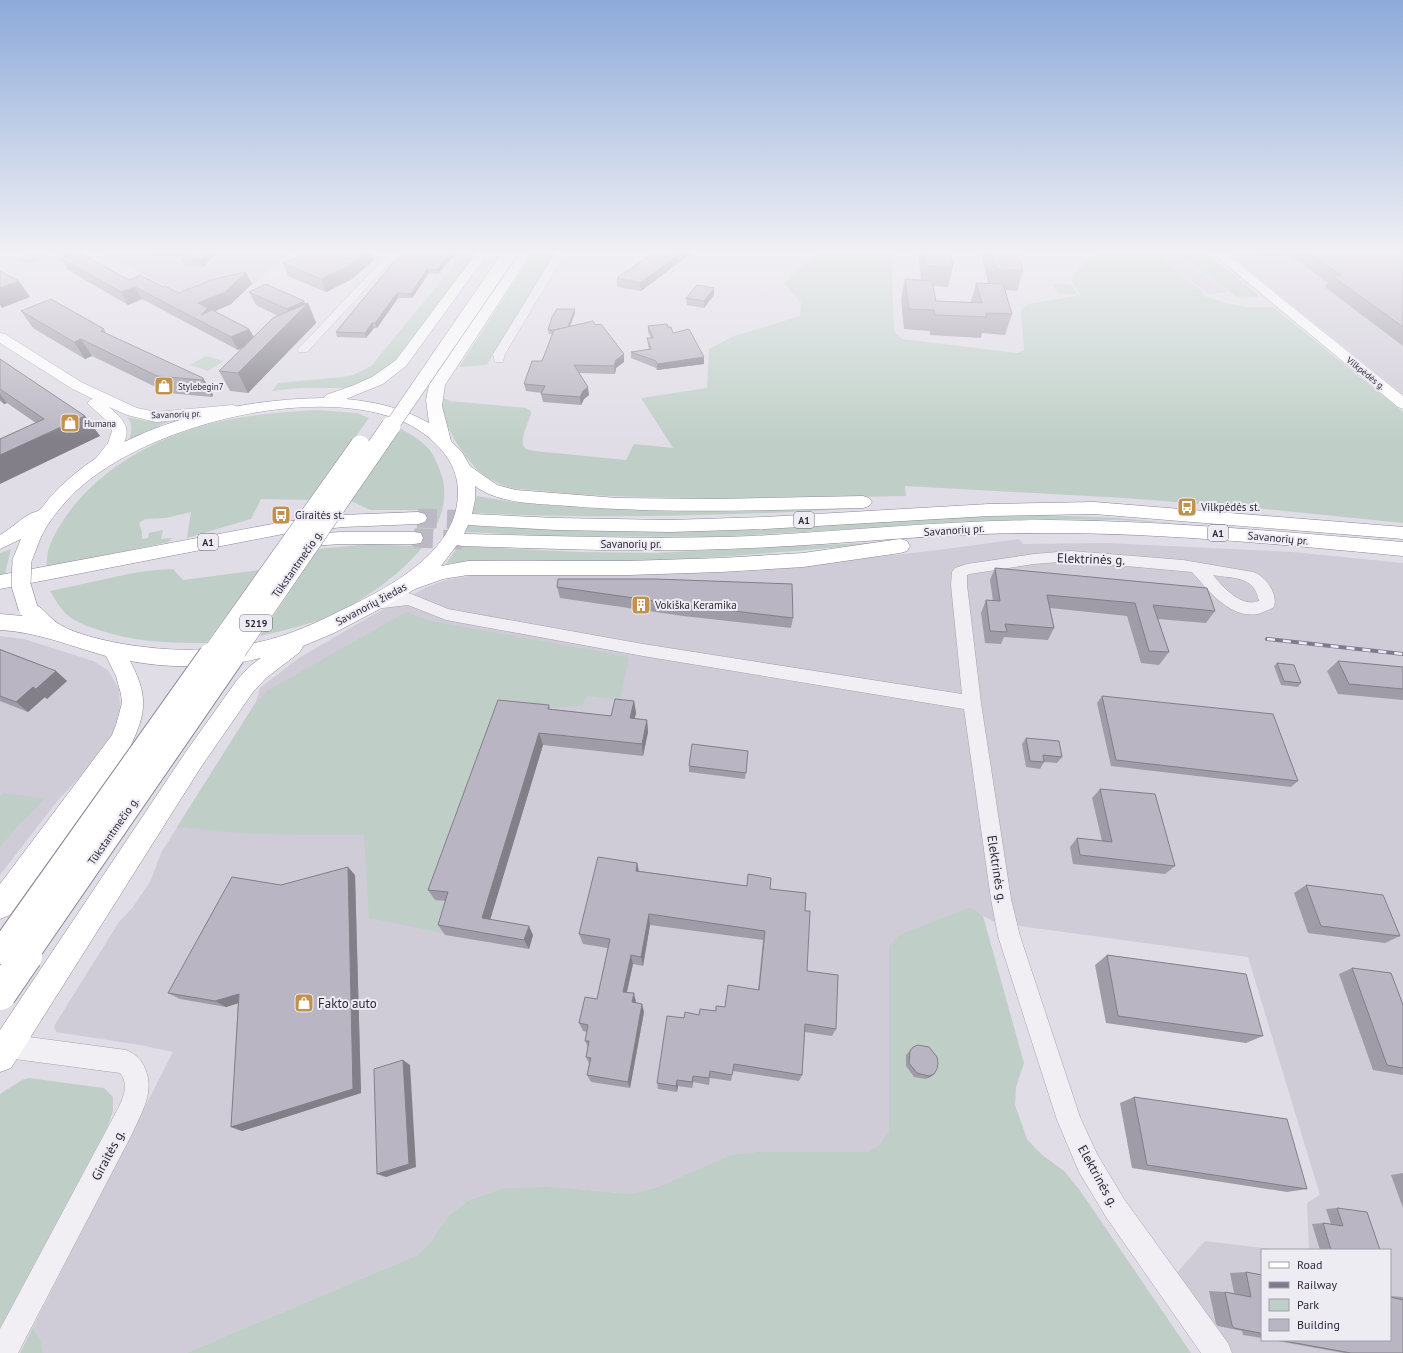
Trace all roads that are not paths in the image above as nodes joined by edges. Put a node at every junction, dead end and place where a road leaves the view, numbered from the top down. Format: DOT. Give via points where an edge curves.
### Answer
graph roads {
  1 [pos="336,315"];
  2 [pos="436,315"];
  3 [pos="453,315"];
  4 [pos="468,315"];
  5 [pos="484,315"];
  6 [pos="523,315"];
  7 [pos="1294,315"];
  8 [pos="0,337"];
  9 [pos="303,350"];
  10 [pos="499,360"];
  11 [pos="76,385"];
  12 [pos="316,402"];
  13 [pos="1403,404"];
  14 [pos="259,407"];
  15 [pos="443,441"];
  16 [pos="100,463"];
  17 [pos="464,470"];
  18 [pos="50,507"];
  19 [pos="1094,508"];
  20 [pos="418,518"];
  21 [pos="470,520"];
  22 [pos="1033,527"];
  23 [pos="1403,533"];
  24 [pos="414,538"];
  25 [pos="462,540"];
  26 [pos="0,543"];
  27 [pos="1403,549"];
  28 [pos="1196,568"];
  29 [pos="446,571"];
  30 [pos="0,582"];
  31 [pos="406,587"];
  32 [pos="0,593"];
  33 [pos="374,603"];
  34 [pos="423,604"];
  35 [pos="0,622"];
  36 [pos="53,631"];
  37 [pos="309,636"];
  38 [pos="114,651"];
  39 [pos="972,702"];
  40 [pos="0,906"];
  41 [pos="0,952"];
  42 [pos="0,994"];
  43 [pos="4,1051"];
  44 [pos="4,1353"];
  45 [pos="1218,1353"];
  1 -- 9 [label="street"];
  2 -- 12 [label="highway" via="393,372 366,387"];
  3 -- 41 [label="highway, Tūkstantmečio g. / 5219, bridge"];
  4 -- 42 [label="highway, Tūkstantmečio g. / 5219, bridge"];
  5 -- 15 [label="highway" via="437,385 433,401 434,412"];
  6 -- 10 [label="street"];
  7 -- 13 [label="main road, Vilkpėdės g."];
  8 -- 11 [label="main road, Savanorių pr."];
  11 -- 14 [label="main road, Savanorių pr." via="132,412 150,416"];
  11 -- 16 [label="main road, Savanorių pr." via="114,417 120,430 117,442"];
  12 -- 14 [label="highway, Savanorių žiedas"];
  12 -- 15 [label="highway, Savanorių žiedas" via="360,405 399,414 426,427"];
  14 -- 16 [label="highway, Savanorių žiedas" via="181,425 142,441"];
  15 -- 17 [label="highway, Savanorių žiedas"];
  16 -- 18 [label="highway, Savanorių žiedas"];
  17 -- 19 [label="highway" via="491,489 516,496 617,504 718,505 961,500"];
  17 -- 31 [label="highway, Savanorių žiedas" via="466,505 458,527 430,566"];
  18 -- 26 [label="highway" via="18,533"];
  18 -- 36 [label="highway, Savanorių žiedas, bridge" via="34,530 22,561 20,583 22,596 28,608"];
  19 -- 21 [label="highway, Savanorių pr. / A1" via="989,510 719,525 610,525"];
  19 -- 23 [label="highway, Savanorių pr. / A1"];
  20 -- 30 [label="highway, A1" via="343,521 282,528"];
  22 -- 25 [label="highway, Savanorių pr. / A1" via="705,544"];
  22 -- 27 [label="highway, Savanorių pr. / A1" via="1164,529"];
  22 -- 29 [label="highway" via="803,560 628,568 487,567"];
  24 -- 32 [label="highway, A1" via="341,538 263,544"];
  28 -- 39 [label="street, Elektrinės g." via="1071,556 1034,559 960,572 959,585"];
  29 -- 31 [label="highway"];
  29 -- 34 [label="street" via="422,586 419,593"];
  31 -- 33 [label="highway, Savanorių žiedas"];
  33 -- 34 [label="street" via="409,599"];
  33 -- 37 [label="highway, Savanorių žiedas"];
  34 -- 39 [label="street" via="446,614 599,642"];
  35 -- 36 [label="highway" via="21,622"];
  36 -- 38 [label="highway, Savanorių žiedas"];
  37 -- 38 [label="highway, Savanorių žiedas" via="260,650 191,658 169,659"];
  37 -- 43 [label="highway" via="274,658 245,686 193,760"];
  38 -- 40 [label="highway" via="131,684 133,695 131,718 122,740"];
  39 -- 45 [label="street, Elektrinės g." via="1001,899 1009,936 1069,1120 1088,1163 1115,1208"];
  43 -- 44 [label="street, Giraitės g." via="121,1060 134,1069 138,1087 123,1125"];
}
